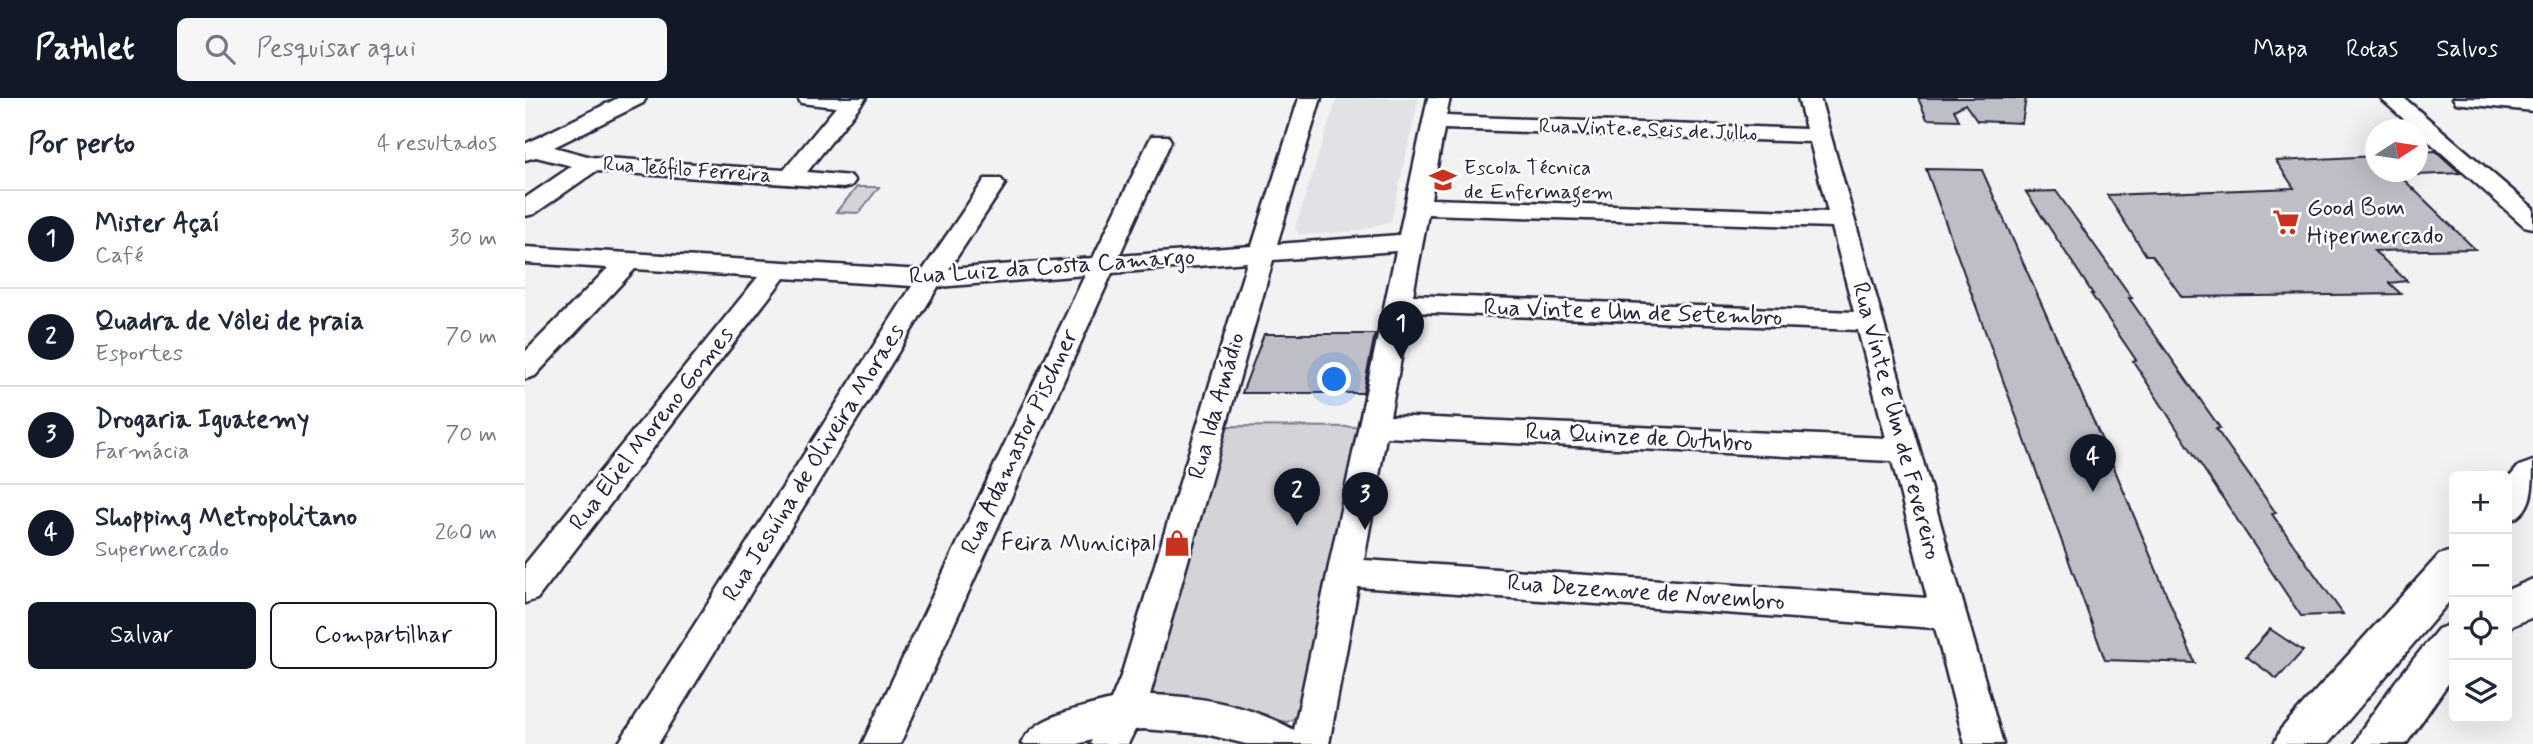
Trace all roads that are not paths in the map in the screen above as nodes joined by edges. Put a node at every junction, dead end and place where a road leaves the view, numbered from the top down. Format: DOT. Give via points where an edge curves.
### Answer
graph roads {
  1 [pos="635,98"];
  2 [pos="809,98"];
  3 [pos="1310,98"];
  4 [pos="1809,98"];
  5 [pos="2391,98"];
  6 [pos="2464,98"];
  7 [pos="853,100"];
  8 [pos="2533,105"];
  9 [pos="1436,110"];
  10 [pos="1821,136"];
  11 [pos="1160,141"];
  12 [pos="529,151"];
  13 [pos="591,164"];
  14 [pos="790,176"];
  15 [pos="843,181"];
  16 [pos="993,184"];
  17 [pos="1417,206"];
  18 [pos="525,209"];
  19 [pos="2528,209"];
  20 [pos="1844,220"];
  21 [pos="1410,242"];
  22 [pos="1262,253"];
  23 [pos="525,255"];
  24 [pos="629,261"];
  25 [pos="1101,265"];
  26 [pos="778,269"];
  27 [pos="930,279"];
  28 [pos="1397,303"];
  29 [pos="1870,322"];
  30 [pos="525,369"];
  31 [pos="1374,426"];
  32 [pos="1904,450"];
  33 [pos="2533,476"];
  34 [pos="2512,501"];
  35 [pos="1344,572"];
  36 [pos="2449,573"];
  37 [pos="525,589"];
  38 [pos="2533,597"];
  39 [pos="2512,608"];
  40 [pos="1947,614"];
  41 [pos="2449,648"];
  42 [pos="1116,729"];
  43 [pos="637,744"];
  44 [pos="881,744"];
  45 [pos="1040,744"];
  46 [pos="1283,744"];
  47 [pos="1310,744"];
  48 [pos="1985,744"];
  49 [pos="2298,744"];
  50 [pos="2379,744"];
  1 -- 12 [label="street"];
  2 -- 7 [label="street"];
  3 -- 22 [label="street, Rua Ida Amádio"];
  4 -- 10 [label="street, Rua Vinte e Um de Fevereiro"];
  5 -- 19 [label="street"];
  6 -- 8 [label="street"];
  7 -- 14 [label="street"];
  9 -- 10 [label="street, Rua Vinte e Seis de Julho"];
  9 -- 17 [label="street"];
  10 -- 20 [label="street, Rua Vinte e Um de Fevereiro"];
  11 -- 25 [label="street, Rua Adamastor Pischner"];
  12 -- 13 [label="street, Rua Teófilo Ferreira"];
  13 -- 14 [label="street, Rua Teófilo Ferreira"];
  13 -- 18 [label="street"];
  14 -- 15 [label="street, Rua Teófilo Ferreira"];
  16 -- 27 [label="street, Rua Jesuína de Oliveira Moraes"];
  17 -- 20 [label="street"];
  17 -- 21 [label="street"];
  20 -- 29 [label="street, Rua Vinte e Um de Fevereiro"];
  21 -- 22 [label="street, Rua Luiz da Costa Camargo"];
  21 -- 28 [label="street"];
  22 -- 25 [label="street, Rua Luiz da Costa Camargo"];
  22 -- 42 [label="street, Rua Ida Amádio" via="1139,676"];
  23 -- 24 [label="street, Rua Luiz da Costa Camargo"];
  24 -- 26 [label="street, Rua Luiz da Costa Camargo"];
  24 -- 30 [label="street"];
  25 -- 27 [label="street, Rua Luiz da Costa Camargo"];
  25 -- 44 [label="street, Rua Adamastor Pischner"];
  26 -- 27 [label="street, Rua Luiz da Costa Camargo"];
  26 -- 37 [label="street, Rua Eliel Moreno Gomes"];
  27 -- 43 [label="street, Rua Jesuína de Oliveira Moraes"];
  28 -- 29 [label="street, Rua Vinte e Um de Setembro"];
  28 -- 31 [label="street"];
  29 -- 32 [label="street, Rua Vinte e Um de Fevereiro"];
  31 -- 32 [label="street, Rua Quinze de Outubro"];
  31 -- 35 [label="street"];
  32 -- 40 [label="street, Rua Vinte e Um de Fevereiro"];
  33 -- 34 [label="main road"];
  35 -- 40 [label="street, Rua Dezenove de Novembro"];
  35 -- 47 [label="street"];
  36 -- 49 [label="main road"];
  38 -- 39 [label="main road"];
  40 -- 48 [label="street, Rua Vinte e Um de Fevereiro"];
  41 -- 50 [label="main road"];
  42 -- 45 [label="street" via="1069,729"];
  42 -- 46 [label="street" via="1159,711 1198,715 1267,734"];
}
